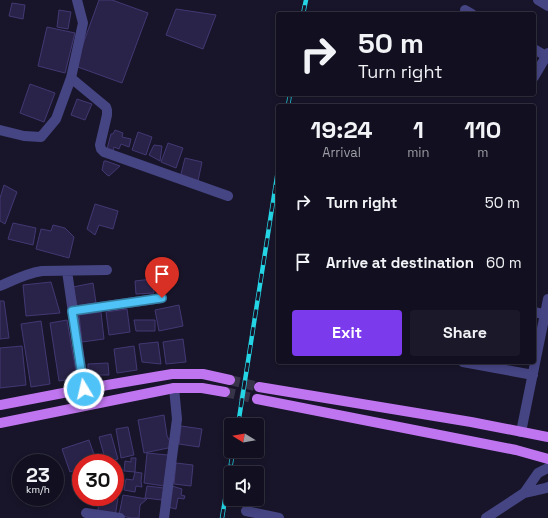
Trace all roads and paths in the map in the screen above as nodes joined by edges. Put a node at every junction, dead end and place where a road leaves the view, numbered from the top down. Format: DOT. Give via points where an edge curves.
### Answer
graph roads {
  1 [pos="77,0"];
  2 [pos="538,0"];
  3 [pos="548,6"];
  4 [pos="536,50"];
  5 [pos="547,55"];
  6 [pos="536,74"];
  7 [pos="70,78"];
  8 [pos="0,130"];
  9 [pos="228,196"];
  10 [pos="67,270"];
  11 [pos="107,270"];
  12 [pos="0,286"];
  13 [pos="162,298"];
  14 [pos="548,299"];
  15 [pos="72,311"];
  16 [pos="536,312"];
  17 [pos="546,315"];
  18 [pos="536,361"];
  19 [pos="474,364"];
  20 [pos="535,364"];
  21 [pos="533,375"];
  22 [pos="230,380"];
  23 [pos="259,387"];
  24 [pos="174,388"];
  25 [pos="84,389"];
  26 [pos="225,392"];
  27 [pos="257,399"];
  28 [pos="0,405"];
  29 [pos="0,423"];
  30 [pos="521,432"];
  31 [pos="548,437"];
  32 [pos="548,459"];
  33 [pos="548,468"];
  34 [pos="548,487"];
  35 [pos="524,493"];
  36 [pos="246,511"];
  37 [pos="86,513"];
  38 [pos="120,518"];
  39 [pos="164,518"];
  40 [pos="279,518"];
  41 [pos="486,518"];
  1 -- 7 [label="street" via="83,23"];
  2 -- 3 [label="street"];
  4 -- 5 [label="street"];
  5 -- 6 [label="street"];
  7 -- 8 [label="street" via="56,119 41,137"];
  7 -- 9 [label="street" via="106,106 107,115 100,145 104,152"];
  10 -- 11 [label="street"];
  10 -- 12 [label="street" via="28,273"];
  10 -- 15 [label="street"];
  13 -- 15 [label="street"];
  14 -- 17 [label="street"];
  15 -- 25 [label="street"];
  16 -- 17 [label="street"];
  17 -- 18 [label="street"];
  19 -- 21 [label="street"];
  20 -- 21 [label="street"];
  21 -- 30 [label="street"];
  22 -- 25 [label="main road" via="203,374 172,374"];
  23 -- 30 [label="main road"];
  24 -- 26 [label="main road" via="202,388"];
  24 -- 29 [label="main road"];
  24 -- 39 [label="street" via="177,419"];
  25 -- 28 [label="main road"];
  27 -- 32 [label="main road" via="516,450"];
  30 -- 31 [label="main road"];
  33 -- 35 [label="street" via="538,473"];
  34 -- 35 [label="street"];
  35 -- 41 [label="street"];
  36 -- 40 [label="street"];
  37 -- 38 [label="street"];
}
